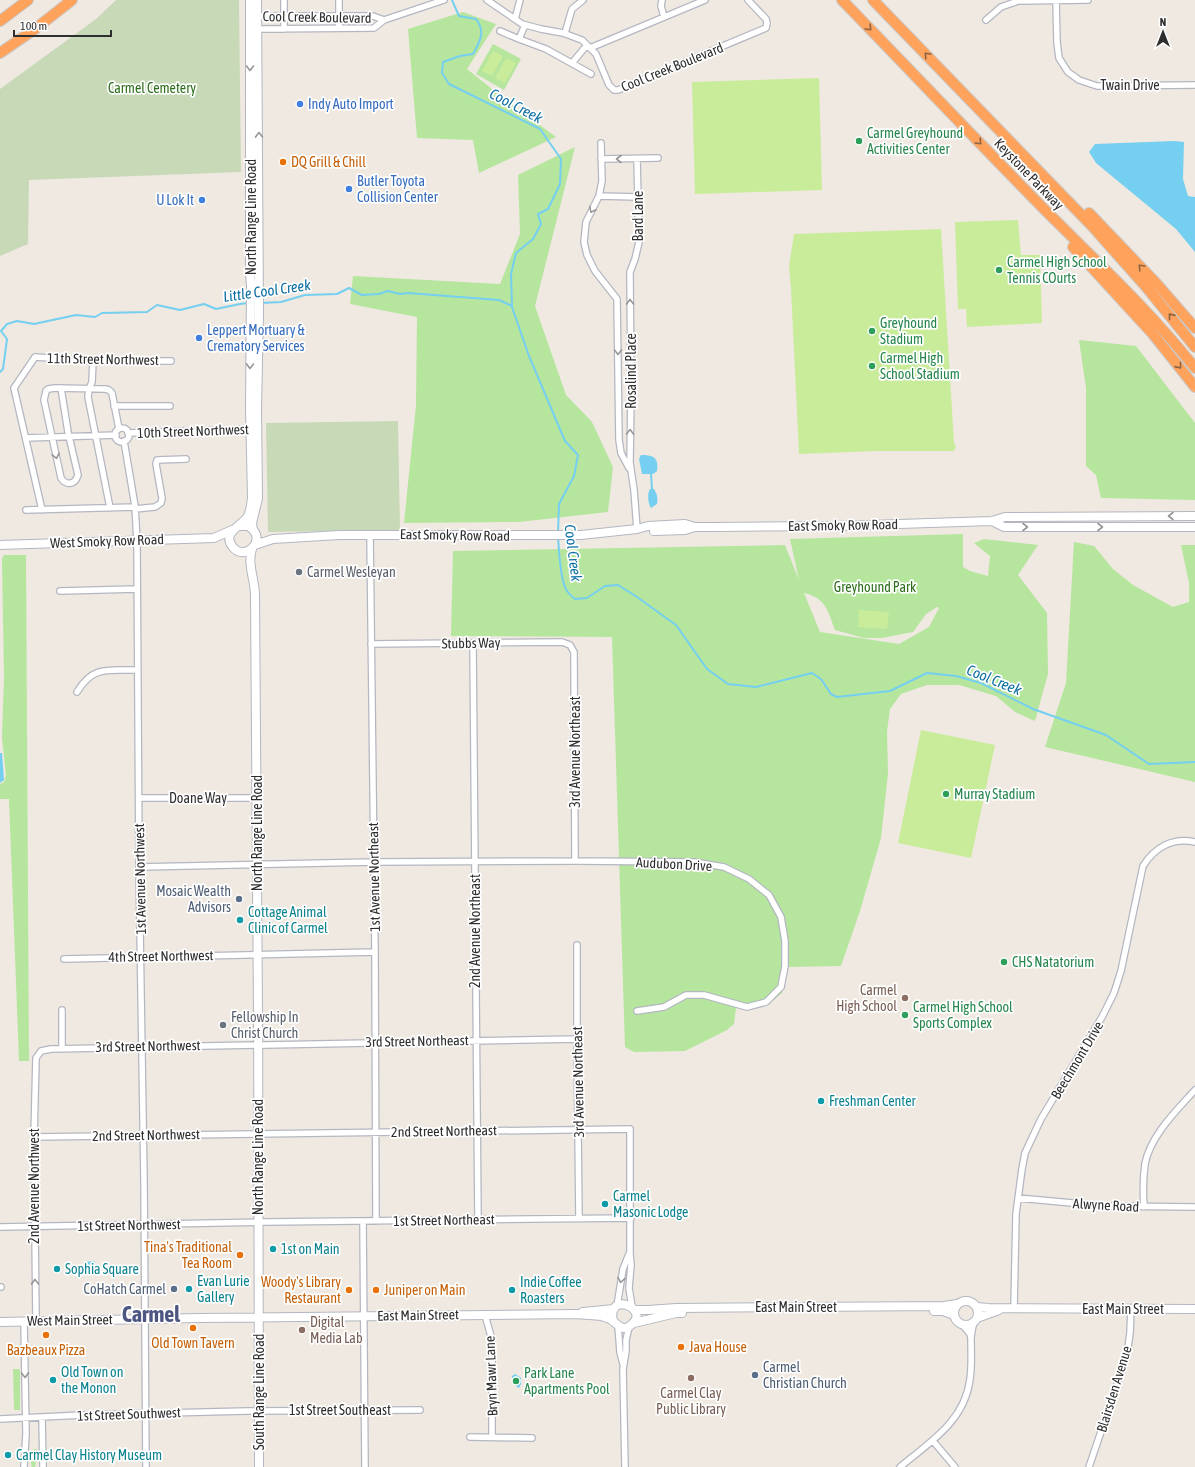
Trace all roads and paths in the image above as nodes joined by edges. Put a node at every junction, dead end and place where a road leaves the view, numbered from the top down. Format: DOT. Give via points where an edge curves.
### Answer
graph roads {
  1 [pos="28,0"];
  2 [pos="72,0"];
  3 [pos="250,0"];
  4 [pos="258,0"];
  5 [pos="284,0"];
  6 [pos="339,0"];
  7 [pos="444,0"];
  8 [pos="487,0"];
  9 [pos="520,0"];
  10 [pos="574,0"];
  11 [pos="582,0"];
  12 [pos="662,0"];
  13 [pos="705,0"];
  14 [pos="748,0"];
  15 [pos="842,0"];
  16 [pos="873,0"];
  17 [pos="1056,0"];
  18 [pos="1088,0"];
  19 [pos="572,8"];
  20 [pos="254,16"];
  21 [pos="284,16"];
  22 [pos="339,16"];
  23 [pos="664,17"];
  24 [pos="515,19"];
  25 [pos="384,20"];
  26 [pos="986,20"];
  27 [pos="0,21"];
  28 [pos="525,25"];
  29 [pos="340,28"];
  30 [pos="254,29"];
  31 [pos="284,29"];
  32 [pos="500,31"];
  33 [pos="565,33"];
  34 [pos="519,39"];
  35 [pos="589,47"];
  36 [pos="0,53"];
  37 [pos="572,63"];
  38 [pos="591,74"];
  39 [pos="954,83"];
  40 [pos="1195,85"];
  41 [pos="601,143"];
  42 [pos="637,158"];
  43 [pos="658,158"];
  44 [pos="601,159"];
  45 [pos="1015,179"];
  46 [pos="599,196"];
  47 [pos="638,197"];
  48 [pos="630,272"];
  49 [pos="1195,328"];
  50 [pos="1195,347"];
  51 [pos="171,360"];
  52 [pos="93,361"];
  53 [pos="1195,368"];
  54 [pos="1195,387"];
  55 [pos="61,388"];
  56 [pos="89,389"];
  57 [pos="114,406"];
  58 [pos="170,406"];
  59 [pos="119,429"];
  60 [pos="254,429"];
  61 [pos="128,433"];
  62 [pos="95,435"];
  63 [pos="116,435"];
  64 [pos="69,436"];
  65 [pos="52,437"];
  66 [pos="26,438"];
  67 [pos="124,441"];
  68 [pos="186,459"];
  69 [pos="631,471"];
  70 [pos="110,508"];
  71 [pos="135,508"];
  72 [pos="26,510"];
  73 [pos="42,510"];
  74 [pos="1195,516"];
  75 [pos="992,522"];
  76 [pos="1195,527"];
  77 [pos="235,528"];
  78 [pos="637,529"];
  79 [pos="254,531"];
  80 [pos="370,534"];
  81 [pos="214,538"];
  82 [pos="273,539"];
  83 [pos="137,541"];
  84 [pos="0,545"];
  85 [pos="253,547"];
  86 [pos="235,549"];
  87 [pos="250,566"];
  88 [pos="138,590"];
  89 [pos="60,591"];
  90 [pos="473,643"];
  91 [pos="371,644"];
  92 [pos="570,645"];
  93 [pos="138,670"];
  94 [pos="77,692"];
  95 [pos="139,798"];
  96 [pos="257,798"];
  97 [pos="1192,841"];
  98 [pos="575,861"];
  99 [pos="374,862"];
  100 [pos="475,862"];
  101 [pos="257,864"];
  102 [pos="139,867"];
  103 [pos="577,946"];
  104 [pos="375,952"];
  105 [pos="258,954"];
  106 [pos="141,957"];
  107 [pos="64,958"];
  108 [pos="62,1010"];
  109 [pos="637,1011"];
  110 [pos="577,1038"];
  111 [pos="476,1041"];
  112 [pos="375,1042"];
  113 [pos="258,1044"];
  114 [pos="143,1046"];
  115 [pos="62,1048"];
  116 [pos="39,1052"];
  117 [pos="1195,1090"];
  118 [pos="578,1129"];
  119 [pos="478,1131"];
  120 [pos="376,1132"];
  121 [pos="258,1133"];
  122 [pos="144,1135"];
  123 [pos="34,1137"];
  124 [pos="1018,1198"];
  125 [pos="1144,1207"];
  126 [pos="1195,1207"];
  127 [pos="631,1218"];
  128 [pos="579,1219"];
  129 [pos="478,1220"];
  130 [pos="363,1221"];
  131 [pos="376,1221"];
  132 [pos="258,1223"];
  133 [pos="144,1225"];
  134 [pos="0,1227"];
  135 [pos="34,1227"];
  136 [pos="630,1254"];
  137 [pos="957,1304"];
  138 [pos="616,1307"];
  139 [pos="977,1307"];
  140 [pos="633,1308"];
  141 [pos="1004,1308"];
  142 [pos="1014,1308"];
  143 [pos="1131,1309"];
  144 [pos="1195,1310"];
  145 [pos="577,1314"];
  146 [pos="485,1315"];
  147 [pos="364,1316"];
  148 [pos="954,1316"];
  149 [pos="259,1317"];
  150 [pos="145,1319"];
  151 [pos="975,1320"];
  152 [pos="36,1321"];
  153 [pos="0,1322"];
  154 [pos="24,1322"];
  155 [pos="615,1323"];
  156 [pos="962,1324"];
  157 [pos="632,1325"];
  158 [pos="971,1338"];
  159 [pos="624,1369"];
  160 [pos="420,1410"];
  161 [pos="259,1411"];
  162 [pos="364,1411"];
  163 [pos="146,1414"];
  164 [pos="26,1418"];
  165 [pos="42,1418"];
  166 [pos="0,1419"];
  167 [pos="470,1437"];
  168 [pos="492,1437"];
  169 [pos="532,1438"];
  170 [pos="933,1440"];
  171 [pos="24,1467"];
  172 [pos="43,1467"];
  173 [pos="146,1467"];
  174 [pos="259,1467"];
  175 [pos="365,1467"];
  176 [pos="624,1467"];
  177 [pos="900,1467"];
  178 [pos="955,1467"];
  179 [pos="1088,1467"];
  1 -- 27 [label="highway"];
  2 -- 36 [label="highway"];
  3 -- 20 [label="main road, North Range Line Road"];
  4 -- 20 [label="main road, North Range Line Road"];
  5 -- 21 [label="street"];
  6 -- 22 [label="street"];
  7 -- 25 [label="street, Cool Creek Boulevard"];
  8 -- 24 [label="street, Cool Creek Boulevard"];
  9 -- 24 [label="street"];
  10 -- 19 [label="street"];
  11 -- 19 [label="street"];
  12 -- 23 [label="street" via="660,6"];
  13 -- 23 [label="street"];
  14 -- 35 [label="street, Cool Creek Boulevard" via="766,19 766,28 618,90 609,85 596,54"];
  15 -- 45 [label="highway, Keystone Parkway, one-way"];
  39 -- 16 [label="highway, Keystone Parkway, one-way"];
  17 -- 18 [label="street"];
  17 -- 26 [label="street" via="1008,4"];
  17 -- 40 [label="street, Twain Drive" via="1059,58 1068,72 1079,80 1096,86"];
  19 -- 33 [label="street"];
  20 -- 21 [label="street, Cool Creek Boulevard"];
  20 -- 30 [label="main road, North Range Line Road"];
  21 -- 22 [label="street, Cool Creek Boulevard"];
  21 -- 31 [label="street"];
  22 -- 25 [label="street, Cool Creek Boulevard" via="373,16"];
  22 -- 29 [label="street"];
  23 -- 35 [label="street"];
  24 -- 28 [label="street, Cool Creek Boulevard"];
  25 -- 29 [label="street, Cool Creek Boulevard" via="374,28"];
  28 -- 33 [label="street, Cool Creek Boulevard"];
  28 -- 34 [label="street"];
  29 -- 31 [label="street, Cool Creek Boulevard"];
  30 -- 31 [label="street, Cool Creek Boulevard"];
  30 -- 60 [label="main road, North Range Line Road" via="250,273 255,286"];
  32 -- 34 [label="street"];
  33 -- 35 [label="street, Cool Creek Boulevard" via="578,38"];
  34 -- 37 [label="street"];
  35 -- 37 [label="street"];
  37 -- 38 [label="street"];
  49 -- 39 [label="highway, one-way" via="1123,247"];
  50 -- 39 [label="highway, Keystone Parkway, one-way" via="1097,231"];
  41 -- 44 [label="street"];
  42 -- 43 [label="street"];
  42 -- 44 [label="street, one-way"];
  42 -- 47 [label="street, Bard Lane"];
  44 -- 46 [label="street" via="602,182"];
  45 -- 53 [label="highway, Keystone Parkway" via="1140,305"];
  45 -- 54 [label="highway, one-way" via="1158,341"];
  46 -- 47 [label="street"];
  46 -- 69 [label="street, Rosalind Place, one-way" via="586,222 584,242 595,271 617,299 619,440 621,453"];
  47 -- 48 [label="street, Bard Lane" via="639,242"];
  69 -- 48 [label="street, Rosalind Place, one-way"];
  51 -- 52 [label="street, 11th Street Northwest"];
  52 -- 56 [label="street"];
  52 -- 66 [label="street, 11th Street Northwest" via="35,357 14,388"];
  55 -- 56 [label="street"];
  55 -- 64 [label="street"];
  55 -- 65 [label="street" via="46,391 44,400"];
  56 -- 57 [label="street" via="109,390"];
  56 -- 62 [label="street" via="88,397"];
  57 -- 58 [label="street"];
  57 -- 59 [label="street"];
  59 -- 61 [label="street" via="124,428"];
  59 -- 63 [label="street"];
  60 -- 61 [label="street, 10th Street Northwest"];
  60 -- 77 [label="main road, North Range Line Road" via="252,504 248,516"];
  60 -- 79 [label="main road, North Range Line Road" via="258,498 253,520"];
  61 -- 67 [label="street" via="128,438"];
  62 -- 63 [label="street"];
  62 -- 64 [label="street"];
  62 -- 70 [label="street"];
  63 -- 67 [label="street" via="118,440"];
  64 -- 65 [label="street"];
  65 -- 64 [label="street, one-way" via="61,478 70,484 78,475"];
  65 -- 66 [label="street"];
  66 -- 73 [label="street"];
  67 -- 71 [label="street, 1st Avenue Northwest"];
  68 -- 71 [label="street" via="157,460 162,504 158,507"];
  69 -- 78 [label="street, Rosalind Place"];
  70 -- 71 [label="street"];
  70 -- 73 [label="street"];
  71 -- 83 [label="street, 1st Avenue Northwest"];
  72 -- 73 [label="street"];
  74 -- 75 [label="main road, East Smoky Row Road, one-way" via="1005,517"];
  75 -- 76 [label="main road, East Smoky Row Road, one-way" via="1004,527"];
  75 -- 78 [label="main road, East Smoky Row Road" via="837,526 685,524"];
  77 -- 79 [label="main road" via="244,525"];
  77 -- 81 [label="main road, West Smoky Row Road"];
  77 -- 86 [label="main road" via="229,537"];
  78 -- 80 [label="main road, East Smoky Row Road" via="541,536"];
  79 -- 82 [label="main road, East Smoky Row Road"];
  79 -- 85 [label="main road" via="256,541"];
  80 -- 82 [label="main road, East Smoky Row Road"];
  80 -- 91 [label="street, 1st Avenue Northeast"];
  81 -- 83 [label="main road, West Smoky Row Road"];
  81 -- 86 [label="main road, West Smoky Row Road"];
  82 -- 85 [label="main road, East Smoky Row Road"];
  83 -- 84 [label="main road, West Smoky Row Road"];
  83 -- 88 [label="street, 1st Avenue Northwest"];
  85 -- 86 [label="main road" via="245,552"];
  85 -- 87 [label="main road, North Range Line Road"];
  86 -- 87 [label="main road, North Range Line Road"];
  87 -- 96 [label="main road, North Range Line Road" via="255,596"];
  88 -- 89 [label="street"];
  88 -- 93 [label="street, 1st Avenue Northwest"];
  90 -- 91 [label="street, Stubbs Way"];
  90 -- 92 [label="street, Stubbs Way" via="562,642"];
  90 -- 100 [label="street, 2nd Avenue Northeast"];
  91 -- 99 [label="street, 1st Avenue Northeast"];
  92 -- 98 [label="street, 3rd Avenue Northeast" via="574,652"];
  93 -- 94 [label="street" via="95,672 83,682"];
  93 -- 95 [label="street, 1st Avenue Northwest"];
  95 -- 96 [label="street, Doane Way"];
  95 -- 102 [label="street, 1st Avenue Northwest"];
  96 -- 101 [label="main road, North Range Line Road"];
  97 -- 124 [label="street, Beechmont Drive" via="1163,845 1143,866 1114,993 1031,1139 1025,1153"];
  98 -- 100 [label="street, Audubon Drive"];
  98 -- 109 [label="street, Audubon Drive" via="694,862 724,867 749,879 769,895 781,917 786,941 785,966 781,986 766,1002 747,1007 704,995 686,995 664,1007"];
  99 -- 100 [label="street, Audubon Drive"];
  99 -- 101 [label="street, Audubon Drive"];
  99 -- 104 [label="street, 1st Avenue Northeast"];
  100 -- 111 [label="street, 2nd Avenue Northeast"];
  101 -- 102 [label="street, Audubon Drive"];
  101 -- 105 [label="main road, North Range Line Road"];
  102 -- 106 [label="street, 1st Avenue Northwest"];
  103 -- 110 [label="street, 3rd Avenue Northeast"];
  104 -- 105 [label="street, 4th Street Northwest"];
  104 -- 112 [label="street, 1st Avenue Northeast"];
  105 -- 106 [label="street, 4th Street Northwest"];
  105 -- 113 [label="main road, North Range Line Road"];
  106 -- 107 [label="street, 4th Street Northwest"];
  106 -- 114 [label="street, 1st Avenue Northwest"];
  108 -- 115 [label="street"];
  110 -- 111 [label="street, 3rd Street Northeast"];
  110 -- 118 [label="street, 3rd Avenue Northeast"];
  111 -- 112 [label="street, 3rd Street Northeast"];
  111 -- 119 [label="street, 2nd Avenue Northeast"];
  112 -- 113 [label="street, 3rd Street Northeast"];
  112 -- 120 [label="street, 1st Avenue Northeast"];
  113 -- 114 [label="street, 3rd Street Northwest"];
  113 -- 121 [label="main road, North Range Line Road"];
  114 -- 115 [label="street, 3rd Street Northwest"];
  114 -- 122 [label="street, 1st Avenue Northwest"];
  115 -- 116 [label="street, 3rd Street Northwest" via="44,1049"];
  116 -- 123 [label="street, 2nd Avenue Northwest" via="36,1058"];
  117 -- 125 [label="street" via="1154,1139 1145,1163"];
  118 -- 119 [label="street, 2nd Street Northeast"];
  118 -- 127 [label="street, 2nd Street Northeast" via="630,1129"];
  118 -- 128 [label="street, 3rd Avenue Northeast"];
  119 -- 120 [label="street, 2nd Street Northeast"];
  119 -- 129 [label="street, 2nd Avenue Northeast"];
  120 -- 121 [label="street, 2nd Street Northeast"];
  120 -- 131 [label="street, 1st Avenue Northeast"];
  121 -- 122 [label="street, 2nd Street Northwest"];
  121 -- 132 [label="main road, North Range Line Road"];
  122 -- 123 [label="street, 2nd Street Northwest"];
  122 -- 133 [label="street, 1st Avenue Northwest"];
  123 -- 135 [label="street, 2nd Avenue Northwest"];
  124 -- 125 [label="street, Alwyne Road" via="1082,1205"];
  124 -- 142 [label="street, Beechmont Drive"];
  125 -- 126 [label="street, Alwyne Road"];
  127 -- 128 [label="street, 1st Street Northeast"];
  127 -- 136 [label="street"];
  128 -- 129 [label="street, 1st Street Northeast"];
  129 -- 131 [label="street, 1st Street Northeast"];
  130 -- 131 [label="street, 1st Street Northeast"];
  130 -- 132 [label="street, 1st Street Northeast"];
  130 -- 147 [label="street"];
  132 -- 133 [label="street, 1st Street Northwest"];
  132 -- 149 [label="main road, North Range Line Road"];
  133 -- 135 [label="street, 1st Street Northwest"];
  133 -- 150 [label="street, 1st Avenue Northwest"];
  134 -- 135 [label="street, 1st Street Northwest"];
  152 -- 135 [label="street, 2nd Avenue Northwest, one-way"];
  136 -- 138 [label="street, one-way" via="623,1269"];
  136 -- 140 [label="street" via="629,1288"];
  137 -- 139 [label="main road" via="968,1301"];
  137 -- 140 [label="main road, East Main Street"];
  137 -- 148 [label="main road"];
  138 -- 140 [label="main road" via="624,1304"];
  138 -- 145 [label="main road, East Main Street"];
  138 -- 155 [label="main road" via="612,1313"];
  139 -- 141 [label="main road, East Main Street"];
  139 -- 151 [label="main road"];
  140 -- 157 [label="main road" via="636,1314"];
  141 -- 142 [label="main road, East Main Street"];
  141 -- 151 [label="main road, East Main Street"];
  142 -- 143 [label="main road, East Main Street"];
  143 -- 144 [label="main road, East Main Street"];
  143 -- 179 [label="street, Blairsden Avenue" via="1127,1355"];
  145 -- 146 [label="main road, East Main Street"];
  145 -- 155 [label="main road, East Main Street" via="602,1316"];
  146 -- 147 [label="main road, East Main Street"];
  146 -- 168 [label="street, Bryn Mawr Lane" via="492,1340"];
  147 -- 149 [label="main road, East Main Street"];
  147 -- 162 [label="street"];
  148 -- 156 [label="main road"];
  148 -- 157 [label="main road, East Main Street" via="943,1311 676,1313"];
  149 -- 150 [label="main road, West Main Street"];
  149 -- 161 [label="main road, South Range Line Road"];
  150 -- 152 [label="main road, West Main Street"];
  150 -- 163 [label="street, 1st Avenue Northwest"];
  151 -- 156 [label="main road" via="970,1324"];
  151 -- 158 [label="street"];
  152 -- 154 [label="main road, West Main Street"];
  153 -- 154 [label="main road, West Main Street"];
  154 -- 164 [label="street, one-way"];
  155 -- 157 [label="main road" via="622,1328"];
  155 -- 159 [label="street"];
  156 -- 158 [label="street"];
  157 -- 159 [label="street" via="626,1340"];
  158 -- 170 [label="street" via="970,1381 963,1405 954,1419"];
  159 -- 176 [label="street"];
  160 -- 162 [label="street, 1st Street Southeast"];
  161 -- 162 [label="street, 1st Street Southeast"];
  161 -- 163 [label="street, 1st Street Southwest"];
  161 -- 174 [label="main road, South Range Line Road"];
  162 -- 175 [label="street"];
  163 -- 165 [label="street, 1st Street Southwest"];
  163 -- 173 [label="street, 1st Avenue Northwest"];
  164 -- 165 [label="street, 1st Street Southwest"];
  164 -- 166 [label="street, 1st Street Southwest"];
  164 -- 171 [label="street"];
  165 -- 172 [label="street"];
  167 -- 168 [label="street"];
  168 -- 169 [label="street"];
  170 -- 177 [label="street"];
  170 -- 178 [label="street"];
}
